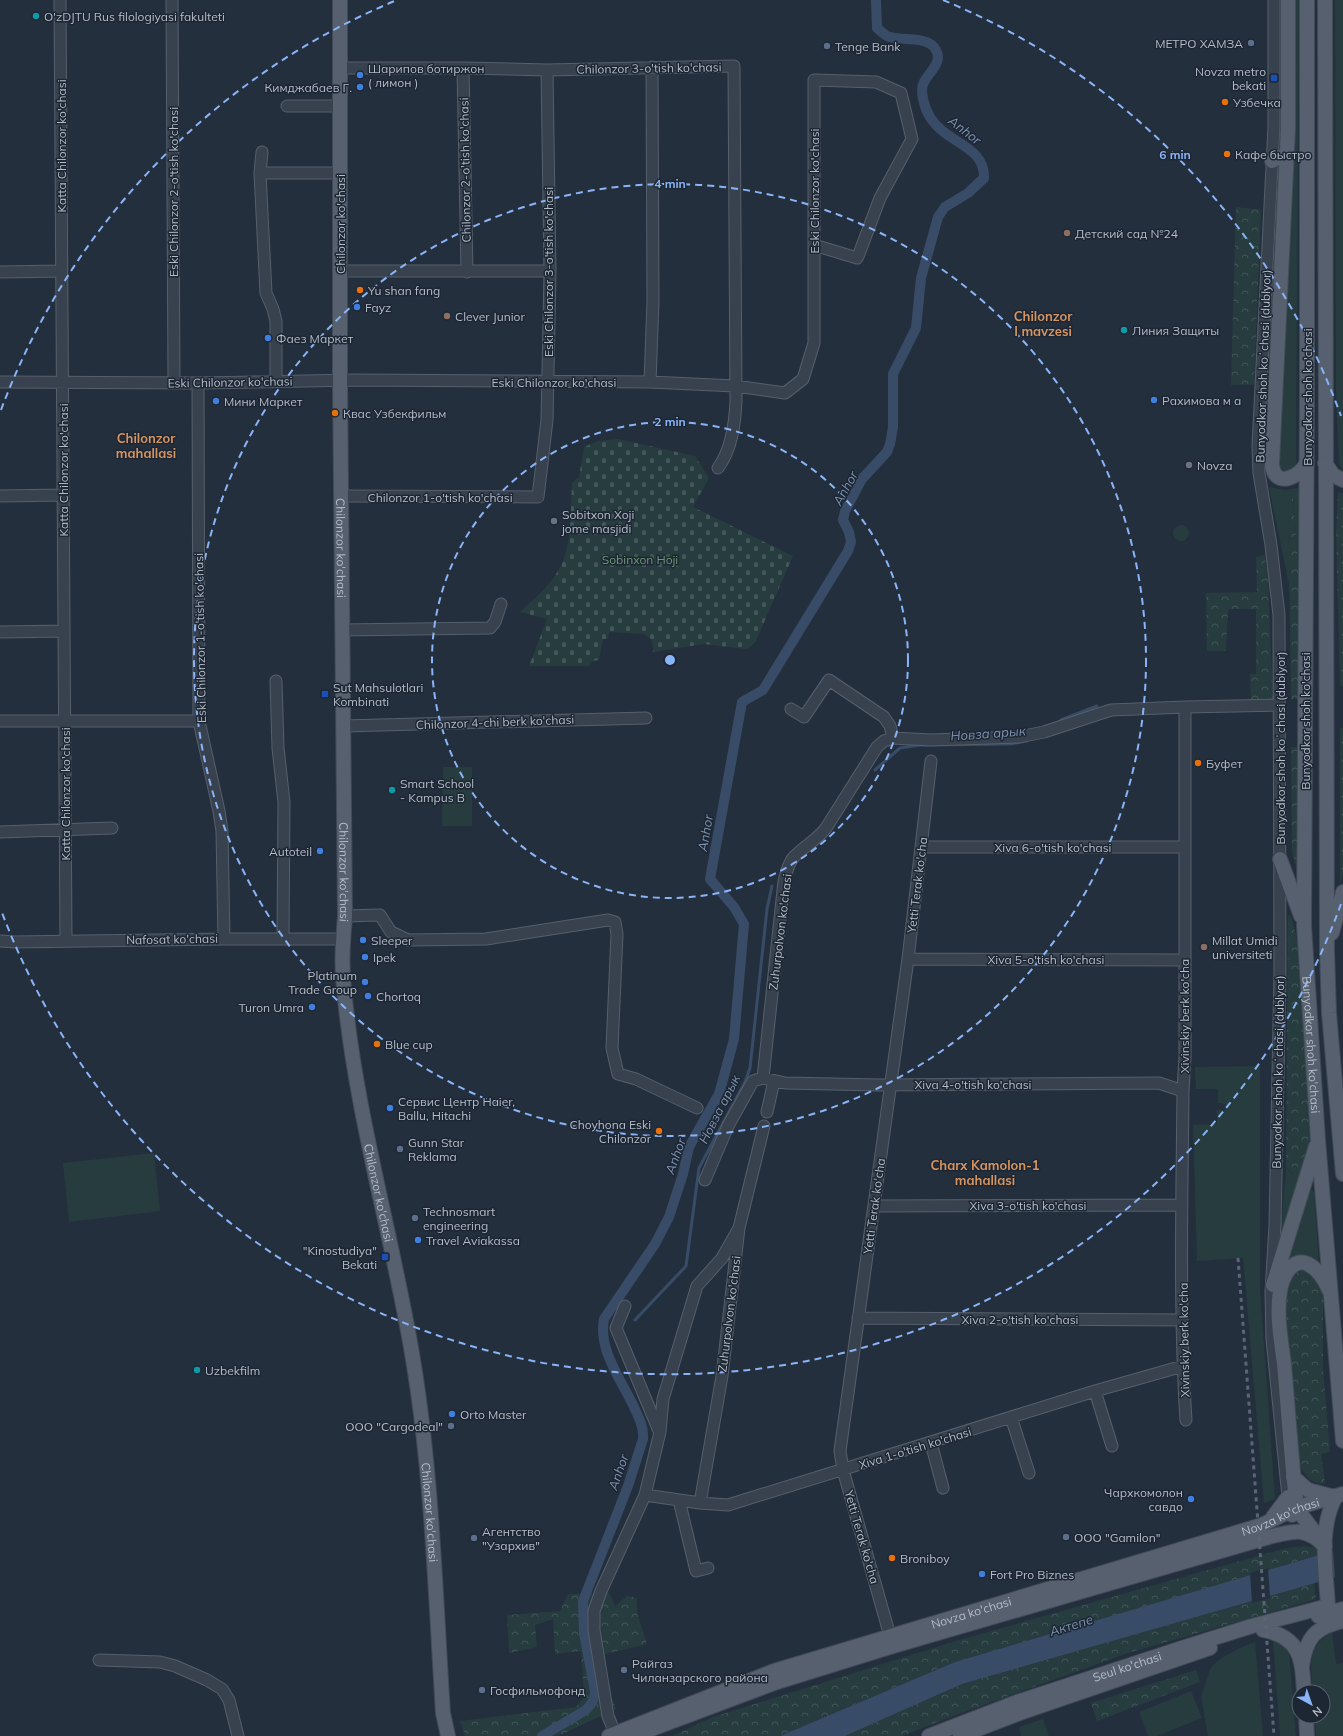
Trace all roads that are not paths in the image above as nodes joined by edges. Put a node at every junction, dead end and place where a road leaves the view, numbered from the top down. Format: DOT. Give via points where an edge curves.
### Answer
graph roads {
  1 [pos="60,0"];
  2 [pos="172,0"];
  3 [pos="340,0"];
  4 [pos="1274,0"];
  5 [pos="1288,0"];
  6 [pos="1307,0"];
  7 [pos="1325,0"];
  8 [pos="652,67"];
  9 [pos="341,68"];
  10 [pos="463,68"];
  11 [pos="547,70"];
  12 [pos="287,106"];
  13 [pos="340,106"];
  14 [pos="262,152"];
  15 [pos="1279,161"];
  16 [pos="260,173"];
  17 [pos="340,173"];
  18 [pos="814,245"];
  19 [pos="61,270"];
  20 [pos="340,271"];
  21 [pos="0,272"];
  22 [pos="467,272"];
  23 [pos="550,272"];
  24 [pos="276,381"];
  25 [pos="340,381"];
  26 [pos="0,382"];
  27 [pos="62,382"];
  28 [pos="547,382"];
  29 [pos="650,382"];
  30 [pos="174,383"];
  31 [pos="198,383"];
  32 [pos="735,386"];
  33 [pos="1307,463"];
  34 [pos="1326,463"];
  35 [pos="718,468"];
  36 [pos="1343,480"];
  37 [pos="63,495"];
  38 [pos="0,496"];
  39 [pos="342,496"];
  40 [pos="538,497"];
  41 [pos="501,604"];
  42 [pos="342,630"];
  43 [pos="64,631"];
  44 [pos="0,632"];
  45 [pos="276,681"];
  46 [pos="1279,705"];
  47 [pos="1185,707"];
  48 [pos="791,709"];
  49 [pos="646,718"];
  50 [pos="0,721"];
  51 [pos="64,721"];
  52 [pos="199,721"];
  53 [pos="344,726"];
  54 [pos="893,738"];
  55 [pos="931,761"];
  56 [pos="112,828"];
  57 [pos="65,830"];
  58 [pos="0,832"];
  59 [pos="921,847"];
  60 [pos="1185,847"];
  61 [pos="1280,859"];
  62 [pos="1343,892"];
  63 [pos="344,916"];
  64 [pos="1304,925"];
  65 [pos="224,939"];
  66 [pos="283,939"];
  67 [pos="343,940"];
  68 [pos="0,941"];
  69 [pos="66,941"];
  70 [pos="1327,951"];
  71 [pos="908,959"];
  72 [pos="1184,960"];
  73 [pos="768,1080"];
  74 [pos="890,1085"];
  75 [pos="1183,1091"];
  76 [pos="697,1108"];
  77 [pos="767,1112"];
  78 [pos="764,1126"];
  79 [pos="1318,1140"];
  80 [pos="1343,1170"];
  81 [pos="705,1180"];
  82 [pos="1182,1204"];
  83 [pos="874,1206"];
  84 [pos="739,1228"];
  85 [pos="1271,1292"];
  86 [pos="1332,1296"];
  87 [pos="625,1306"];
  88 [pos="858,1318"];
  89 [pos="1182,1320"];
  90 [pos="1183,1366"];
  91 [pos="1095,1391"];
  92 [pos="1011,1417"];
  93 [pos="1186,1420"];
  94 [pos="660,1432"];
  95 [pos="1343,1441"];
  96 [pos="931,1443"];
  97 [pos="1112,1446"];
  98 [pos="843,1470"];
  99 [pos="1029,1473"];
  100 [pos="1293,1477"];
  101 [pos="943,1488"];
  102 [pos="645,1495"];
  103 [pos="1339,1495"];
  104 [pos="679,1500"];
  105 [pos="1292,1503"];
  106 [pos="700,1504"];
  107 [pos="1266,1531"];
  108 [pos="1325,1546"];
  109 [pos="708,1568"];
  110 [pos="1337,1612"];
  111 [pos="1263,1630"];
  112 [pos="891,1641"];
  113 [pos="99,1660"];
  114 [pos="1302,1666"];
  115 [pos="1303,1684"];
  116 [pos="1306,1724"];
  117 [pos="235,1734"];
  118 [pos="613,1735"];
  119 [pos="448,1736"];
  120 [pos="633,1736"];
  121 [pos="929,1736"];
  122 [pos="960,1736"];
  123 [pos="1307,1736"];
  1 -- 19 [label="street, Katta Chilonzor ko'chasi"];
  2 -- 30 [label="street, Eski Chilonzor 2-o'tish ko'chasi"];
  3 -- 9 [label="main road, Chilonzor ko'chasi"];
  4 -- 15 [label="street, Bunyodkor shoh koʻchasi (dublyor)" via="1274,126"];
  5 -- 15 [label="main road"];
  6 -- 33 [label="main road, Bunyodkor shoh ko'chasi"];
  7 -- 34 [label="main road, Bunyodkor shoh ko'chasi"];
  8 -- 11 [label="street, Chilonzor 3-o'tish ko'chasi"];
  8 -- 29 [label="street" via="653,301"];
  8 -- 32 [label="street, Chilonzor 3-o'tish ko'chasi" via="734,66"];
  9 -- 10 [label="street, Chilonzor 3-o'tish ko'chasi"];
  9 -- 13 [label="main road, Chilonzor ko'chasi"];
  10 -- 11 [label="street, Chilonzor 3-o'tish ko'chasi"];
  10 -- 22 [label="street, Chilonzor 2-o'tish ko'chasi"];
  11 -- 23 [label="street, Eski Chilonzor 3-o'tish ko'chasi"];
  12 -- 13 [label="street"];
  13 -- 17 [label="main road, Chilonzor ko'chasi"];
  14 -- 16 [label="street"];
  15 -- 33 [label="main road" via="1273,469 1280,478 1286,479 1299,474"];
  15 -- 46 [label="street, Bunyodkor shoh koʻchasi (dublyor)" via="1258,446 1259,473 1279,609"];
  16 -- 17 [label="street"];
  16 -- 24 [label="street" via="266,293 276,321"];
  17 -- 20 [label="main road, Chilonzor ko'chasi"];
  18 -- 18 [label="street, Eski Chilonzor ko'chasi" via="856,258 859,254 880,198 912,139 901,93 876,82 814,80"];
  18 -- 32 [label="street, Eski Chilonzor ko'chasi" via="814,343 803,379 784,393"];
  19 -- 21 [label="street"];
  19 -- 27 [label="street, Katta Chilonzor ko'chasi"];
  20 -- 22 [label="street"];
  20 -- 25 [label="main road, Chilonzor ko'chasi"];
  22 -- 23 [label="street"];
  23 -- 28 [label="street, Eski Chilonzor 3-o'tish ko'chasi"];
  24 -- 25 [label="street, Eski Chilonzor ko'chasi"];
  24 -- 31 [label="street, Eski Chilonzor ko'chasi"];
  25 -- 28 [label="street, Eski Chilonzor ko'chasi"];
  25 -- 39 [label="main road, Chilonzor ko'chasi"];
  26 -- 27 [label="street, Eski Chilonzor ko'chasi"];
  27 -- 30 [label="street, Eski Chilonzor ko'chasi"];
  27 -- 37 [label="street, Katta Chilonzor ko'chasi"];
  28 -- 29 [label="street, Eski Chilonzor ko'chasi"];
  28 -- 40 [label="street, Eski Chilonzor 3-o'tish ko'chasi" via="547,420"];
  29 -- 32 [label="street, Eski Chilonzor ko'chasi"];
  30 -- 31 [label="street, Eski Chilonzor ko'chasi"];
  31 -- 52 [label="street, Eski Chilonzor 1-o'tish ko'chasi"];
  32 -- 35 [label="street" via="735,427 723,462"];
  33 -- 64 [label="main road, Bunyodkor shoh ko'chasi"];
  34 -- 36 [label="main road" via="1332,475"];
  34 -- 70 [label="main road, Bunyodkor shoh ko'chasi"];
  37 -- 38 [label="street"];
  37 -- 43 [label="street, Katta Chilonzor ko'chasi"];
  39 -- 40 [label="street, Chilonzor 1-o'tish ko'chasi"];
  39 -- 42 [label="main road, Chilonzor ko'chasi"];
  41 -- 42 [label="street" via="495,622 490,628"];
  42 -- 53 [label="main road, Chilonzor ko'chasi"];
  43 -- 44 [label="street"];
  43 -- 51 [label="street, Katta Chilonzor ko'chasi"];
  45 -- 66 [label="street" via="278,748 284,802"];
  46 -- 47 [label="street"];
  46 -- 61 [label="street, Bunyodkor shoh koʻchasi (dublyor)"];
  47 -- 54 [label="street, Zuhurpolvon ko'chasi" via="1111,710 1034,734 1004,738"];
  47 -- 60 [label="street, Xivinskiy berk ko'cha"];
  48 -- 54 [label="street" via="804,717 829,680 884,716"];
  49 -- 53 [label="street, Chilonzor 4-chi berk ko'chasi"];
  50 -- 51 [label="street"];
  51 -- 52 [label="street"];
  51 -- 57 [label="street, Katta Chilonzor ko'chasi"];
  52 -- 65 [label="street, Eski Chilonzor 1-o'tish ko'chasi" via="222,831"];
  53 -- 63 [label="main road, Chilonzor ko'chasi"];
  54 -- 73 [label="street, Zuhurpolvon ko'chasi" via="876,746 826,828 793,858 789,865 784,881"];
  55 -- 59 [label="street, Yetti Terak ko'cha"];
  56 -- 57 [label="street"];
  57 -- 58 [label="street"];
  57 -- 69 [label="street, Katta Chilonzor ko'chasi"];
  59 -- 60 [label="street, Xiva 6-o'tish ko'chasi"];
  59 -- 71 [label="street, Yetti Terak ko'cha"];
  60 -- 72 [label="street, Xivinskiy berk ko'cha"];
  61 -- 64 [label="main road"];
  61 -- 85 [label="street, Bunyodkor shoh koʻchasi (dublyor)" via="1275,1226"];
  62 -- 70 [label="main road"];
  63 -- 67 [label="main road, Chilonzor ko'chasi"];
  63 -- 76 [label="street" via="380,915 391,932 408,940 486,939 608,920 615,922 612,1048 618,1074 636,1079"];
  64 -- 79 [label="main road, Bunyodkor shoh ko'chasi"];
  65 -- 66 [label="street, Nafosat ko'chasi"];
  65 -- 69 [label="street, Nafosat ko'chasi"];
  66 -- 67 [label="street, Nafosat ko'chasi"];
  67 -- 119 [label="main road, Chilonzor ko'chasi" via="343,987 354,1062 403,1301 423,1434 442,1713"];
  68 -- 69 [label="street, Nafosat ko'chasi"];
  70 -- 80 [label="main road, Bunyodkor shoh ko'chasi" via="1329,1013"];
  71 -- 72 [label="street, Xiva 5-o'tish ko'chasi"];
  71 -- 74 [label="street, Yetti Terak ko'cha"];
  72 -- 75 [label="street, Xivinskiy berk ko'cha"];
  73 -- 74 [label="street, Xiva 4-o'tish ko'chasi" via="785,1084"];
  73 -- 77 [label="street, Zuhurpolvon ko'chasi"];
  73 -- 81 [label="street" via="753,1081 727,1125"];
  74 -- 75 [label="street, Xiva 4-o'tish ko'chasi" via="1159,1083"];
  74 -- 83 [label="street, Yetti Terak ko'cha"];
  75 -- 82 [label="street, Xivinskiy berk ko'cha"];
  78 -- 84 [label="street, Zuhurpolvon ko'chasi"];
  79 -- 85 [label="main road"];
  79 -- 86 [label="main road, Bunyodkor shoh ko'chasi"];
  82 -- 83 [label="street, Xiva 3-o'tish ko'chasi"];
  82 -- 89 [label="street, Xivinskiy berk ko'cha"];
  83 -- 88 [label="street, Yetti Terak ko'cha"];
  84 -- 94 [label="street" via="722,1258 697,1286 663,1399"];
  84 -- 106 [label="street, Zuhurpolvon ko'chasi" via="722,1376"];
  85 -- 105 [label="street, Bunyodkor shoh koʻchasi (dublyor)" via="1272,1338"];
  86 -- 95 [label="main road, Bunyodkor shoh ko'chasi"];
  86 -- 100 [label="main road" via="1319,1273 1309,1264 1302,1262 1288,1270 1280,1288 1280,1337"];
  87 -- 94 [label="street" via="616,1328"];
  88 -- 89 [label="street, Xiva 2-o'tish ko'chasi"];
  88 -- 98 [label="street, Yetti Terak ko'cha" via="840,1451"];
  89 -- 90 [label="street, Xivinskiy berk ko'cha"];
  90 -- 91 [label="street, Xiva 1-o'tish ko'chasi"];
  90 -- 93 [label="street, Xivinskiy berk ko'cha"];
  91 -- 92 [label="street, Xiva 1-o'tish ko'chasi"];
  91 -- 97 [label="street"];
  92 -- 96 [label="street, Xiva 1-o'tish ko'chasi"];
  92 -- 99 [label="street"];
  94 -- 102 [label="street"];
  96 -- 98 [label="street, Xiva 1-o'tish ko'chasi"];
  96 -- 101 [label="street"];
  98 -- 106 [label="street, Xiva 1-o'tish ko'chasi" via="728,1505"];
  98 -- 112 [label="street, Yetti Terak ko'cha"];
  100 -- 103 [label="main road" via="1309,1491"];
  100 -- 105 [label="main road"];
  102 -- 104 [label="street, Xiva 1-o'tish ko'chasi"];
  102 -- 118 [label="street" via="594,1611 594,1630"];
  103 -- 105 [label="main road, Novza ko'chasi"];
  103 -- 108 [label="main road" via="1327,1519"];
  104 -- 106 [label="street, Xiva 1-o'tish ko'chasi"];
  104 -- 109 [label="street" via="696,1571"];
  105 -- 107 [label="main road" via="1287,1522"];
  105 -- 108 [label="main road"];
  107 -- 108 [label="main road, Novza ko'chasi" via="1304,1532 1314,1536"];
  107 -- 112 [label="main road, Novza ko'chasi"];
  108 -- 110 [label="main road" via="1327,1591"];
  110 -- 111 [label="main road, Seul ko'chasi"];
  110 -- 114 [label="main road" via="1312,1636"];
  110 -- 121 [label="main road, Seul ko'chasi" via="1252,1626 997,1709"];
  111 -- 114 [label="main road" via="1278,1633 1289,1640"];
  111 -- 122 [label="main road, Seul ko'chasi"];
  112 -- 118 [label="main road, Novza ko'chasi" via="774,1671"];
  112 -- 120 [label="main road, Novza ko'chasi"];
  113 -- 117 [label="street" via="160,1662 207,1680 222,1689 229,1700"];
  114 -- 115 [label="main road"];
  116 -- 123 [label="main road"];
}
